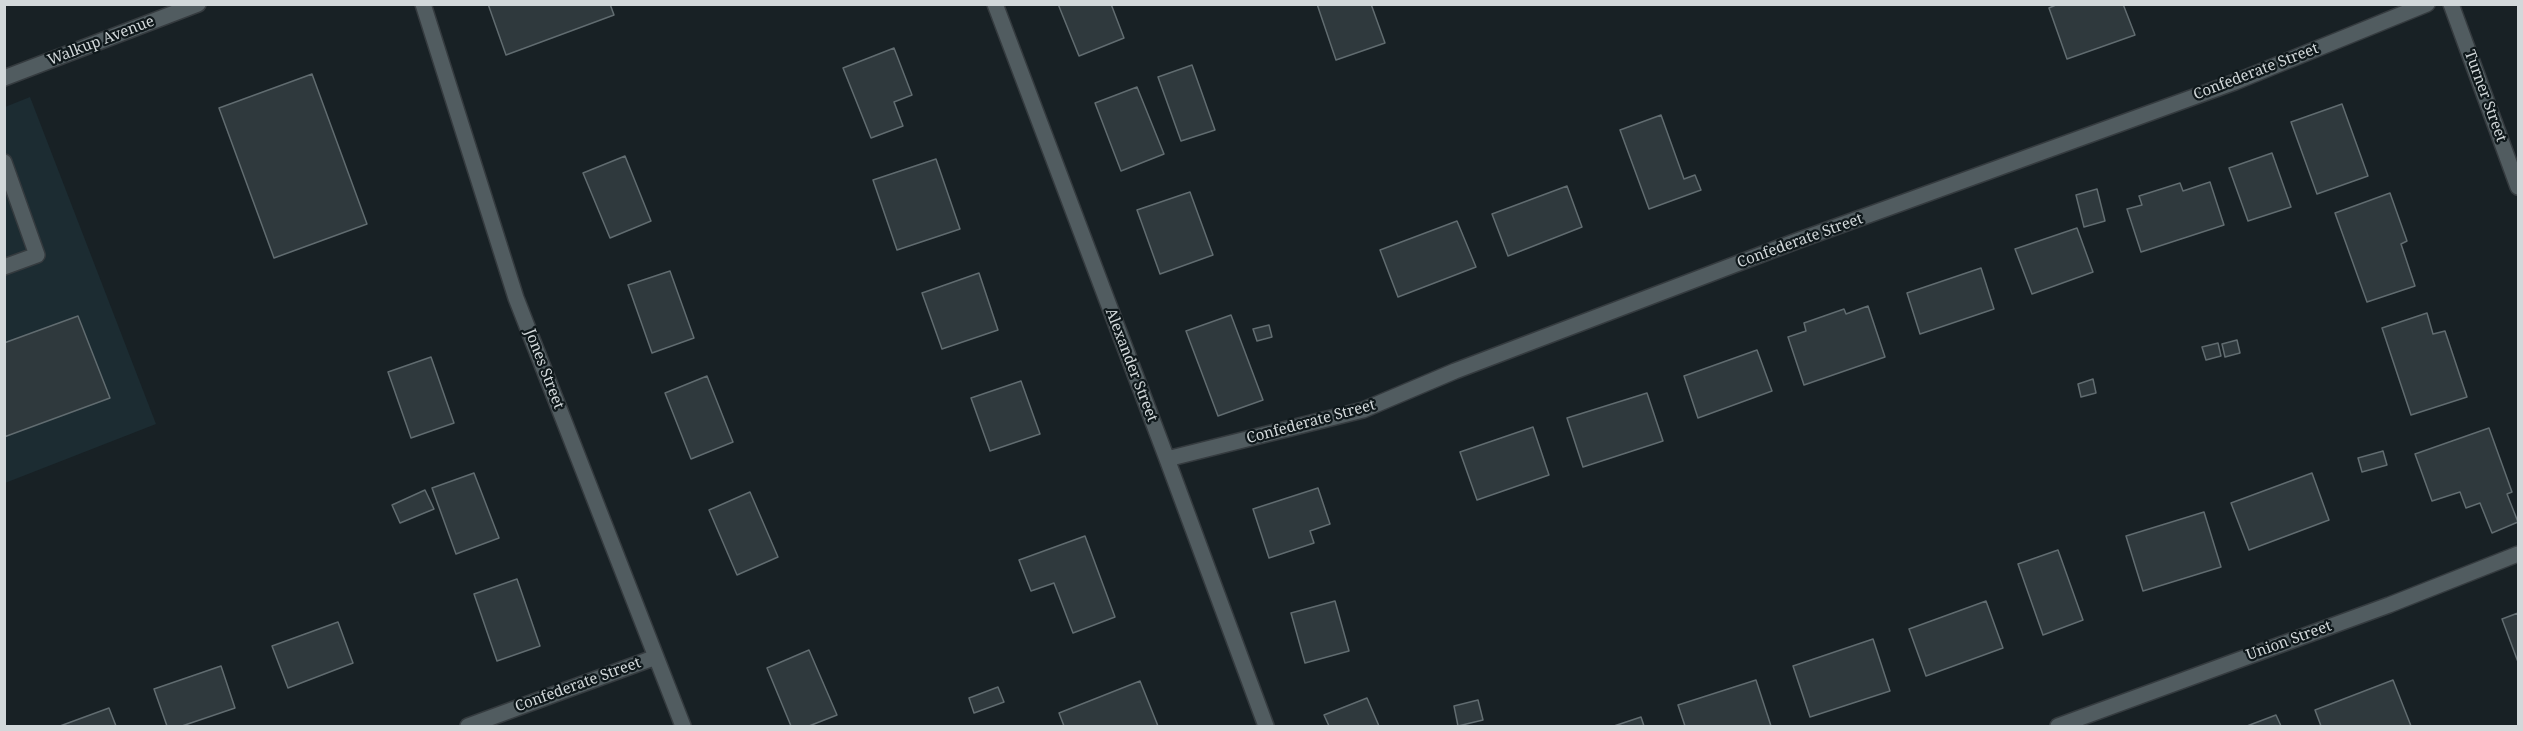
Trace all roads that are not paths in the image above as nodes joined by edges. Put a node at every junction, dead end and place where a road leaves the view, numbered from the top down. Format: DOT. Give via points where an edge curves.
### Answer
graph roads {
  1 [pos="198,4"];
  2 [pos="423,4"];
  3 [pos="995,4"];
  4 [pos="2427,4"];
  5 [pos="2451,4"];
  6 [pos="4,78"];
  7 [pos="4,162"];
  8 [pos="2518,187"];
  9 [pos="4,267"];
  10 [pos="1167,459"];
  11 [pos="2518,554"];
  12 [pos="656,657"];
  13 [pos="468,726"];
  14 [pos="683,726"];
  15 [pos="1266,726"];
  16 [pos="2058,726"];
  1 -- 6 [label="street, Walkup Avenue"];
  2 -- 12 [label="street, Jones Street" via="516,298"];
  3 -- 10 [label="street, Alexander Street"];
  4 -- 10 [label="street, Confederate Street" via="2224,86 1455,370 1364,410"];
  5 -- 8 [label="street, Turner Street"];
  7 -- 9 [label="street" via="37,255"];
  10 -- 15 [label="street, Alexander Street"];
  11 -- 16 [label="street, Union Street"];
  12 -- 13 [label="street, Confederate Street"];
  12 -- 14 [label="street, Jones Street"];
}
